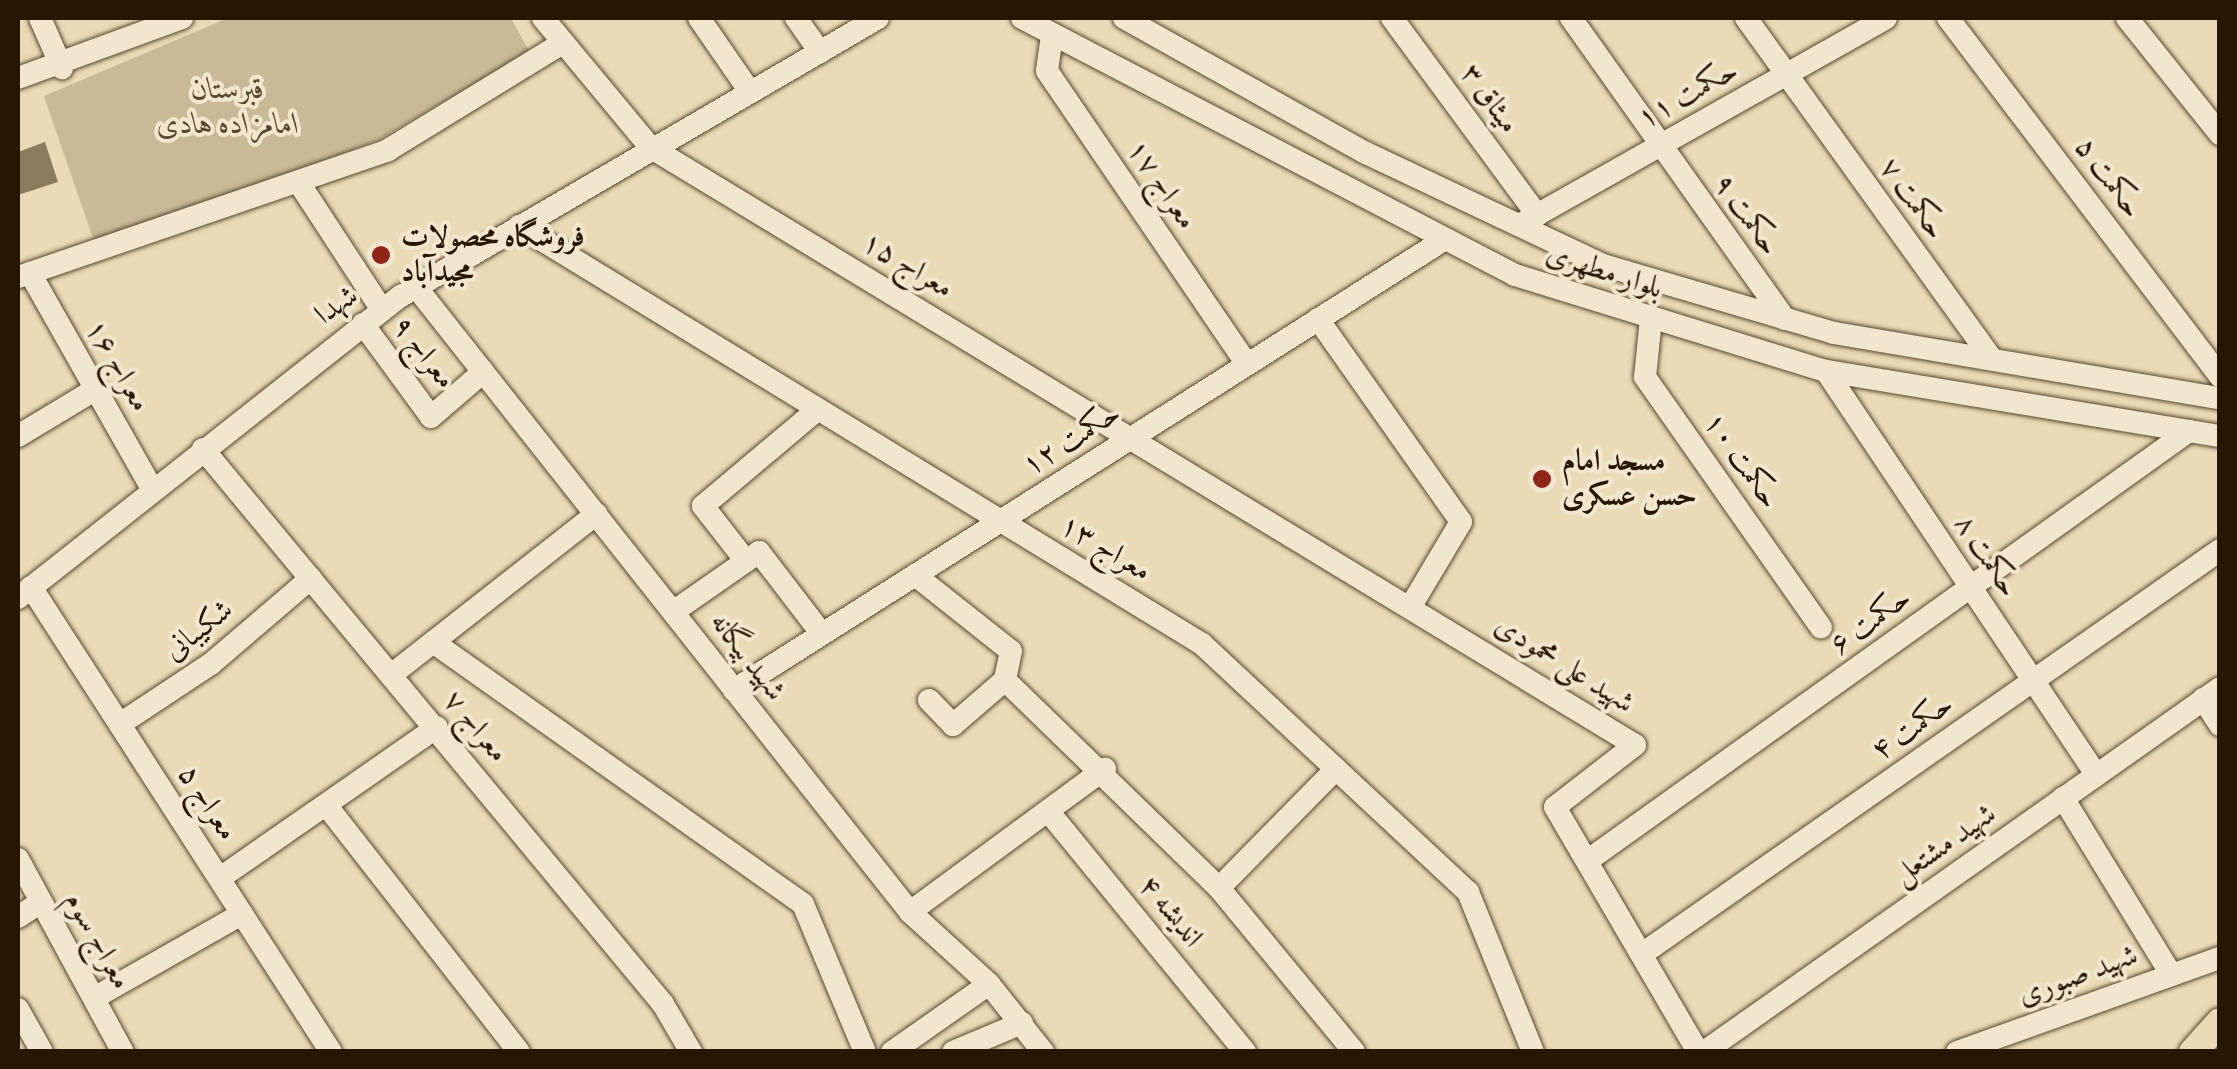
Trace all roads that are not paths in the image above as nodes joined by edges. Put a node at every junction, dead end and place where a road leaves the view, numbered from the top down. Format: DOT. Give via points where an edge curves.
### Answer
graph roads {
  1 [pos="40,18"];
  2 [pos="182,18"];
  3 [pos="543,18"];
  4 [pos="699,18"];
  5 [pos="796,18"];
  6 [pos="878,18"];
  7 [pos="1022,18"];
  8 [pos="1124,18"];
  9 [pos="1392,18"];
  10 [pos="1571,18"];
  11 [pos="1746,18"];
  12 [pos="1886,18"];
  13 [pos="1948,18"];
  14 [pos="2127,18"];
  15 [pos="1052,35"];
  16 [pos="561,44"];
  17 [pos="820,52"];
  18 [pos="62,68"];
  19 [pos="1784,75"];
  20 [pos="18,78"];
  21 [pos="750,92"];
  22 [pos="2220,134"];
  23 [pos="1658,146"];
  24 [pos="650,147"];
  25 [pos="299,183"];
  26 [pos="1528,220"];
  27 [pos="519,226"];
  28 [pos="1442,241"];
  29 [pos="24,275"];
  30 [pos="416,288"];
  31 [pos="1747,308"];
  32 [pos="372,317"];
  33 [pos="1318,319"];
  34 [pos="1651,319"];
  35 [pos="1786,319"];
  36 [pos="1736,344"];
  37 [pos="1991,358"];
  38 [pos="1247,364"];
  39 [pos="1826,371"];
  40 [pos="483,372"];
  41 [pos="2220,376"];
  42 [pos="96,389"];
  43 [pos="2220,398"];
  44 [pos="818,409"];
  45 [pos="2189,431"];
  46 [pos="18,436"];
  47 [pos="1134,436"];
  48 [pos="2220,436"];
  49 [pos="202,449"];
  50 [pos="152,489"];
  51 [pos="596,514"];
  52 [pos="1000,521"];
  53 [pos="2220,550"];
  54 [pos="746,561"];
  55 [pos="916,574"];
  56 [pos="311,578"];
  57 [pos="1970,587"];
  58 [pos="24,592"];
  59 [pos="1411,606"];
  60 [pos="673,612"];
  61 [pos="1821,627"];
  62 [pos="822,634"];
  63 [pos="433,642"];
  64 [pos="392,675"];
  65 [pos="1005,680"];
  66 [pos="2033,681"];
  67 [pos="734,690"];
  68 [pos="2211,694"];
  69 [pos="929,700"];
  70 [pos="120,724"];
  71 [pos="2220,726"];
  72 [pos="437,727"];
  73 [pos="1105,768"];
  74 [pos="1336,769"];
  75 [pos="2096,775"];
  76 [pos="2063,798"];
  77 [pos="330,810"];
  78 [pos="1048,811"];
  79 [pos="18,859"];
  80 [pos="1587,861"];
  81 [pos="220,878"];
  82 [pos="1219,888"];
  83 [pos="41,902"];
  84 [pos="910,912"];
  85 [pos="242,914"];
  86 [pos="18,918"];
  87 [pos="1642,954"];
  88 [pos="2220,958"];
  89 [pos="2171,974"];
  90 [pos="988,984"];
  91 [pos="94,998"];
  92 [pos="18,1009"];
  93 [pos="2220,1022"];
  94 [pos="1022,1023"];
  95 [pos="42,1052"];
  96 [pos="123,1052"];
  97 [pos="332,1052"];
  98 [pos="519,1052"];
  99 [pos="692,1052"];
  100 [pos="866,1052"];
  101 [pos="892,1052"];
  102 [pos="952,1052"];
  103 [pos="1043,1052"];
  104 [pos="1245,1052"];
  105 [pos="1354,1052"];
  106 [pos="1533,1052"];
  107 [pos="1701,1052"];
  108 [pos="1958,1052"];
  109 [pos="2193,1052"];
  1 -- 18 [label="street"];
  2 -- 18 [label="street"];
  3 -- 16 [label="street, معراج ۱۵"];
  4 -- 21 [label="street"];
  5 -- 17 [label="street"];
  6 -- 17 [label="street, شهدا"];
  7 -- 15 [label="street, بلوار مطهری"];
  8 -- 26 [label="street, بلوار مطهری"];
  9 -- 26 [label="street, میثاق ۳"];
  10 -- 23 [label="street, حکمت ۹"];
  11 -- 19 [label="street, حکمت ۷"];
  12 -- 19 [label="street, حکمت ۱۱"];
  13 -- 41 [label="street, حکمت ۵"];
  14 -- 22 [label="street"];
  15 -- 28 [label="street, بلوار مطهری"];
  15 -- 38 [label="street, معراج ۱۷" via="1047,71"];
  16 -- 24 [label="street, معراج ۱۵"];
  16 -- 25 [label="street" via="388,150"];
  17 -- 21 [label="street, شهدا"];
  18 -- 20 [label="street"];
  19 -- 23 [label="street, حکمت ۱۱"];
  19 -- 37 [label="street, حکمت ۷"];
  21 -- 24 [label="street, شهدا"];
  23 -- 26 [label="street, حکمت ۱۱"];
  23 -- 35 [label="street, حکمت ۹"];
  24 -- 27 [label="street, شهدا"];
  24 -- 47 [label="street, معراج ۱۵"];
  25 -- 29 [label="street"];
  25 -- 32 [label="street"];
  26 -- 31 [label="street, بلوار مطهری" via="1603,265"];
  27 -- 30 [label="street, شهدا"];
  27 -- 44 [label="street, معراج ۱۳"];
  28 -- 33 [label="street, حکمت ۱۲"];
  28 -- 34 [label="street, بلوار مطهری"];
  29 -- 42 [label="street, معراج ۱۶"];
  30 -- 32 [label="street, شهدا"];
  30 -- 40 [label="street, شهید بیگانه"];
  31 -- 35 [label="street, بلوار مطهری"];
  31 -- 36 [label="street"];
  32 -- 40 [label="street, معراج ۹" via="432,417"];
  32 -- 49 [label="street, شهدا"];
  33 -- 38 [label="street, حکمت ۱۲"];
  33 -- 59 [label="street" via="1462,522"];
  34 -- 36 [label="street, بلوار مطهری"];
  34 -- 61 [label="street, حکمت ۱۰" via="1645,377"];
  35 -- 37 [label="street, بلوار مطهری"];
  36 -- 39 [label="street, بلوار مطهری"];
  37 -- 43 [label="street, بلوار مطهری"];
  38 -- 47 [label="street, حکمت ۱۲"];
  39 -- 45 [label="street, بلوار مطهری"];
  39 -- 57 [label="street, حکمت ۸"];
  40 -- 51 [label="street, شهید بیگانه"];
  42 -- 46 [label="street"];
  42 -- 50 [label="street, معراج ۱۶"];
  44 -- 52 [label="street, معراج ۱۳"];
  44 -- 54 [label="street" via="703,506"];
  45 -- 48 [label="street, بلوار مطهری"];
  45 -- 57 [label="street, حکمت ۶"];
  47 -- 52 [label="street, حکمت ۱۲"];
  47 -- 59 [label="street, شهید علی محمودی"];
  49 -- 50 [label="street, شهدا"];
  49 -- 56 [label="street, معراج ۷"];
  50 -- 58 [label="street, شهدا"];
  51 -- 60 [label="street, شهید بیگانه"];
  51 -- 63 [label="street"];
  52 -- 55 [label="street, حکمت ۱۲"];
  52 -- 74 [label="street, معراج ۱۳" via="1202,644"];
  53 -- 66 [label="street, حکمت ۴"];
  54 -- 60 [label="street"];
  54 -- 62 [label="street" via="759,552"];
  55 -- 62 [label="street, حکمت ۱۲"];
  55 -- 65 [label="street" via="1011,651"];
  56 -- 64 [label="street, معراج ۷"];
  56 -- 70 [label="street, شکیبانی" via="212,663"];
  57 -- 66 [label="street, حکمت ۸"];
  57 -- 80 [label="street, حکمت ۶"];
  58 -- 70 [label="street, معراج ۵"];
  59 -- 80 [label="street, شهید علی محمودی" via="1636,744 1556,807"];
  60 -- 67 [label="street, شهید بیگانه"];
  62 -- 67 [label="street, حکمت ۱۲"];
  63 -- 64 [label="street"];
  63 -- 100 [label="street" via="803,904"];
  64 -- 72 [label="street, معراج ۷"];
  65 -- 69 [label="street" via="954,725"];
  65 -- 73 [label="street"];
  66 -- 75 [label="street, حکمت ۸"];
  66 -- 87 [label="street, حکمت ۴"];
  67 -- 84 [label="street, شهید بیگانه"];
  68 -- 71 [label="street"];
  68 -- 75 [label="street, شهید مشتعل"];
  70 -- 81 [label="street, معراج ۵"];
  72 -- 77 [label="street"];
  72 -- 99 [label="street, معراج ۷"];
  73 -- 78 [label="street"];
  73 -- 82 [label="street"];
  74 -- 82 [label="street"];
  74 -- 106 [label="street, معراج ۱۳" via="1468,892"];
  75 -- 76 [label="street, شهید مشتعل"];
  76 -- 89 [label="street"];
  76 -- 107 [label="street, شهید مشتعل"];
  77 -- 81 [label="street"];
  77 -- 98 [label="street"];
  78 -- 84 [label="street"];
  78 -- 104 [label="street, اندیشه ۴"];
  79 -- 83 [label="street, معراج سوم"];
  80 -- 87 [label="street, شهید علی محمودی"];
  81 -- 85 [label="street, معراج ۵"];
  82 -- 105 [label="street"];
  83 -- 86 [label="street"];
  83 -- 91 [label="street, معراج سوم"];
  84 -- 90 [label="street, شهید بیگانه"];
  85 -- 91 [label="street"];
  85 -- 97 [label="street, معراج ۵"];
  87 -- 107 [label="street, شهید علی محمودی"];
  88 -- 89 [label="street, شهید صبوری"];
  89 -- 108 [label="street, شهید صبوری"];
  90 -- 94 [label="street, شهید بیگانه"];
  90 -- 101 [label="street"];
  91 -- 96 [label="street, معراج سوم"];
  92 -- 95 [label="street"];
  93 -- 109 [label="main road"];
  94 -- 102 [label="street"];
  94 -- 103 [label="street, شهید بیگانه"];
}
